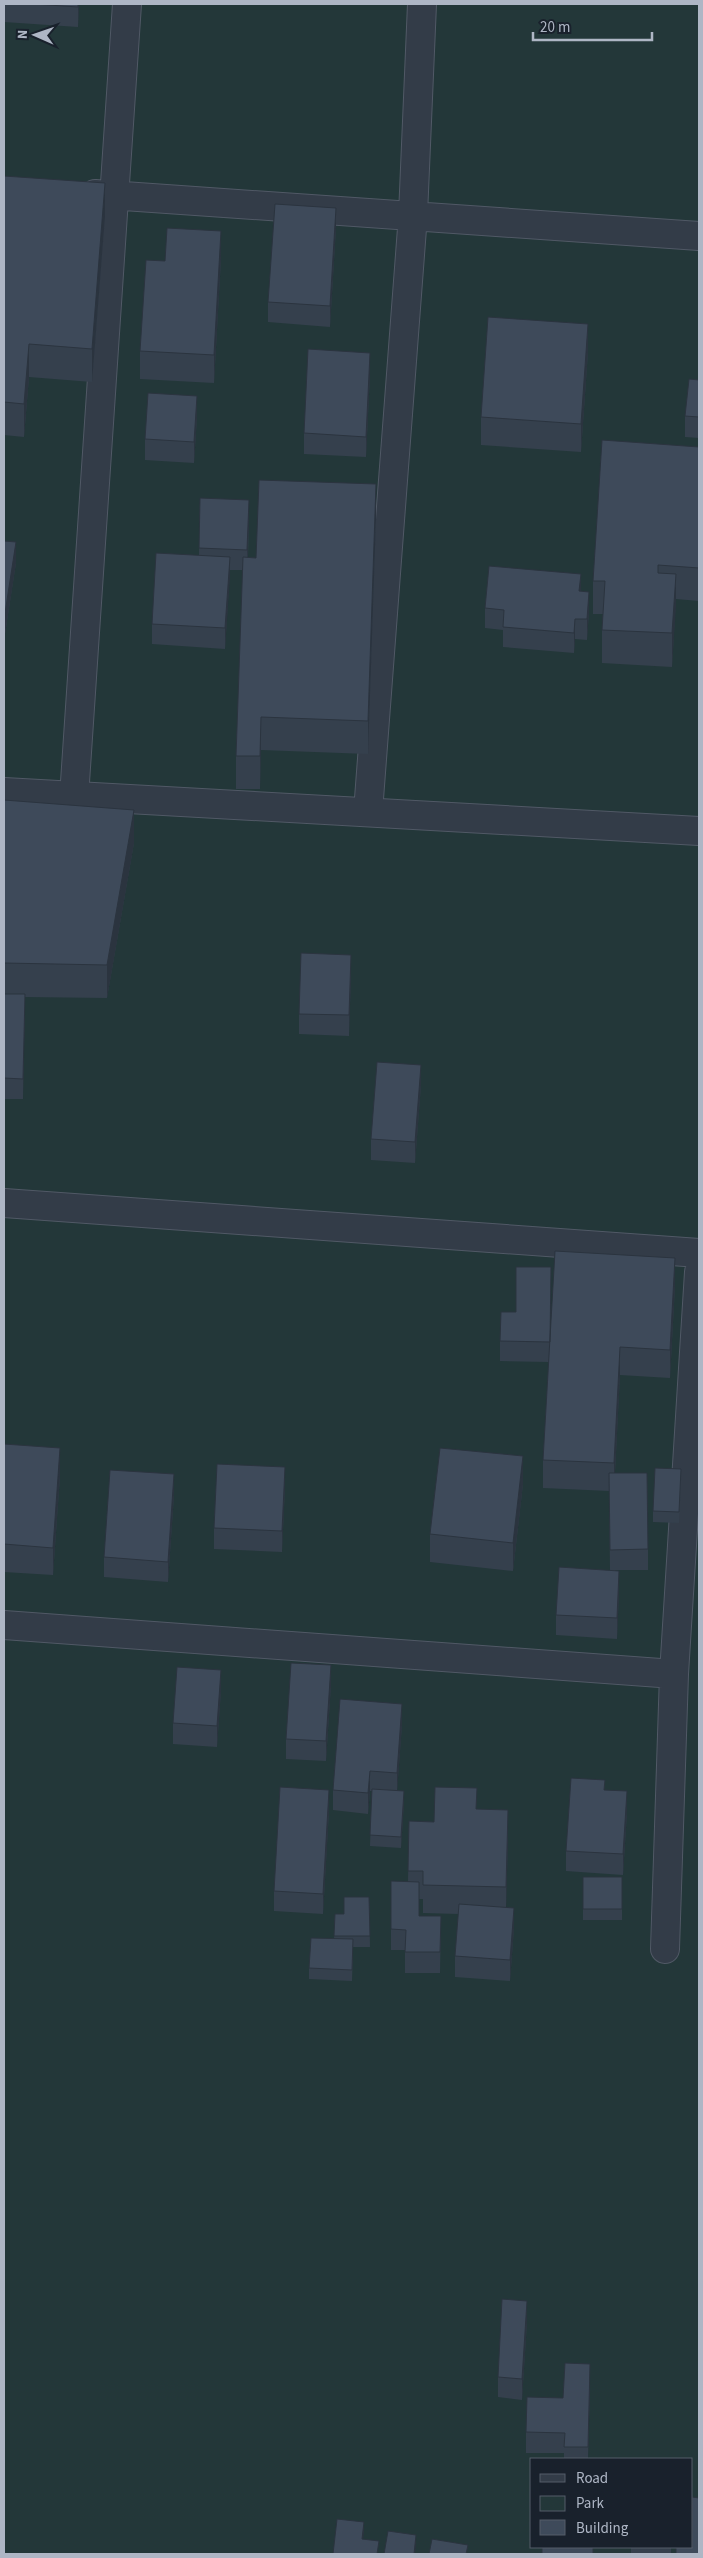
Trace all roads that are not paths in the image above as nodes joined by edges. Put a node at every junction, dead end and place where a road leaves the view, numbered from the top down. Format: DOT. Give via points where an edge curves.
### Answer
graph roads {
  1 [pos="127,4"];
  2 [pos="422,4"];
  3 [pos="68,192"];
  4 [pos="114,195"];
  5 [pos="413,215"];
  6 [pos="699,236"];
  7 [pos="4,792"];
  8 [pos="74,797"];
  9 [pos="368,812"];
  10 [pos="699,831"];
  11 [pos="4,1203"];
  12 [pos="699,1253"];
  13 [pos="699,1272"];
  14 [pos="4,1625"];
  15 [pos="674,1674"];
  16 [pos="665,1949"];
  1 -- 4 [label="street"];
  2 -- 5 [label="street"];
  3 -- 4 [label="street"];
  4 -- 5 [label="street"];
  4 -- 8 [label="street"];
  5 -- 6 [label="street"];
  5 -- 9 [label="street"];
  7 -- 8 [label="street"];
  8 -- 9 [label="street"];
  9 -- 10 [label="street"];
  11 -- 12 [label="street"];
  13 -- 15 [label="street"];
  14 -- 15 [label="street"];
  15 -- 16 [label="street"];
}
